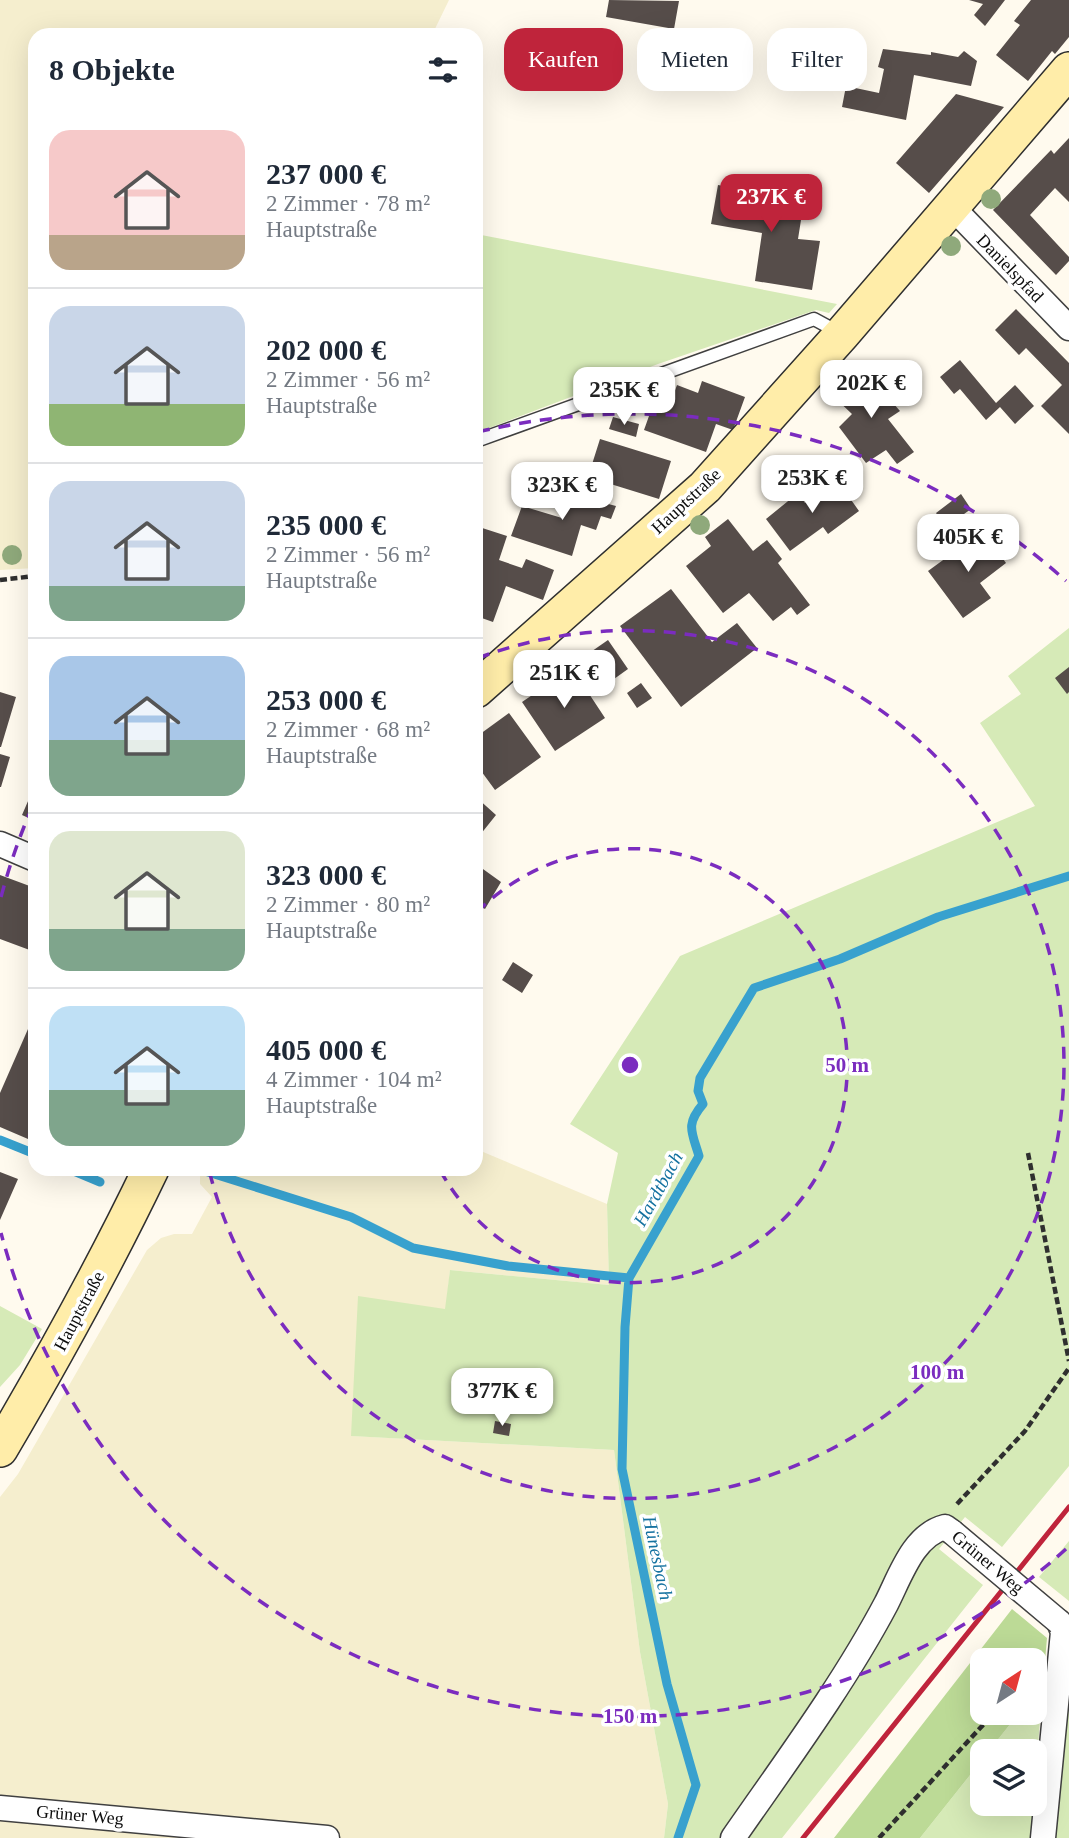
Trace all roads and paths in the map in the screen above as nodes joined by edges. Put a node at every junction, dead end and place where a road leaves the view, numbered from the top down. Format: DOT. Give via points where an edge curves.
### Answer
graph roads {
  1 [pos="1069,70"];
  2 [pos="952,207"];
  3 [pos="1069,328"];
  4 [pos="842,334"];
  5 [pos="483,438"];
  6 [pos="28,577"];
  7 [pos="0,580"];
  8 [pos="483,684"];
  9 [pos="0,844"];
  10 [pos="28,856"];
  11 [pos="1028,1153"];
  12 [pos="148,1176"];
  13 [pos="1069,1361"];
  14 [pos="1069,1368"];
  15 [pos="0,1449"];
  16 [pos="949,1529"];
  17 [pos="982,1726"];
  18 [pos="0,1808"];
  19 [pos="327,1838"];
  20 [pos="733,1838"];
  21 [pos="879,1838"];
  22 [pos="1043,1838"];
  1 -- 2 [label="main road, Hauptstraße"];
  2 -- 3 [label="street, Danielspfad"];
  2 -- 4 [label="main road, Hauptstraße"];
  4 -- 5 [label="lane" via="814,319"];
  4 -- 8 [label="main road, Hauptstraße" via="705,487"];
  6 -- 7 [label="path"];
  9 -- 10 [label="street"];
  11 -- 13 [label="path"];
  12 -- 15 [label="main road, Hauptstraße" via="68,1331"];
  14 -- 16 [label="path" via="1025,1432 955,1507"];
  16 -- 20 [label="street, Grüner Weg" via="934,1530 920,1540 876,1623"];
  16 -- 22 [label="street, Grüner Weg, bridge" via="1059,1622 1063,1632"];
  17 -- 21 [label="path"];
  18 -- 19 [label="street, Grüner Weg"];
}
